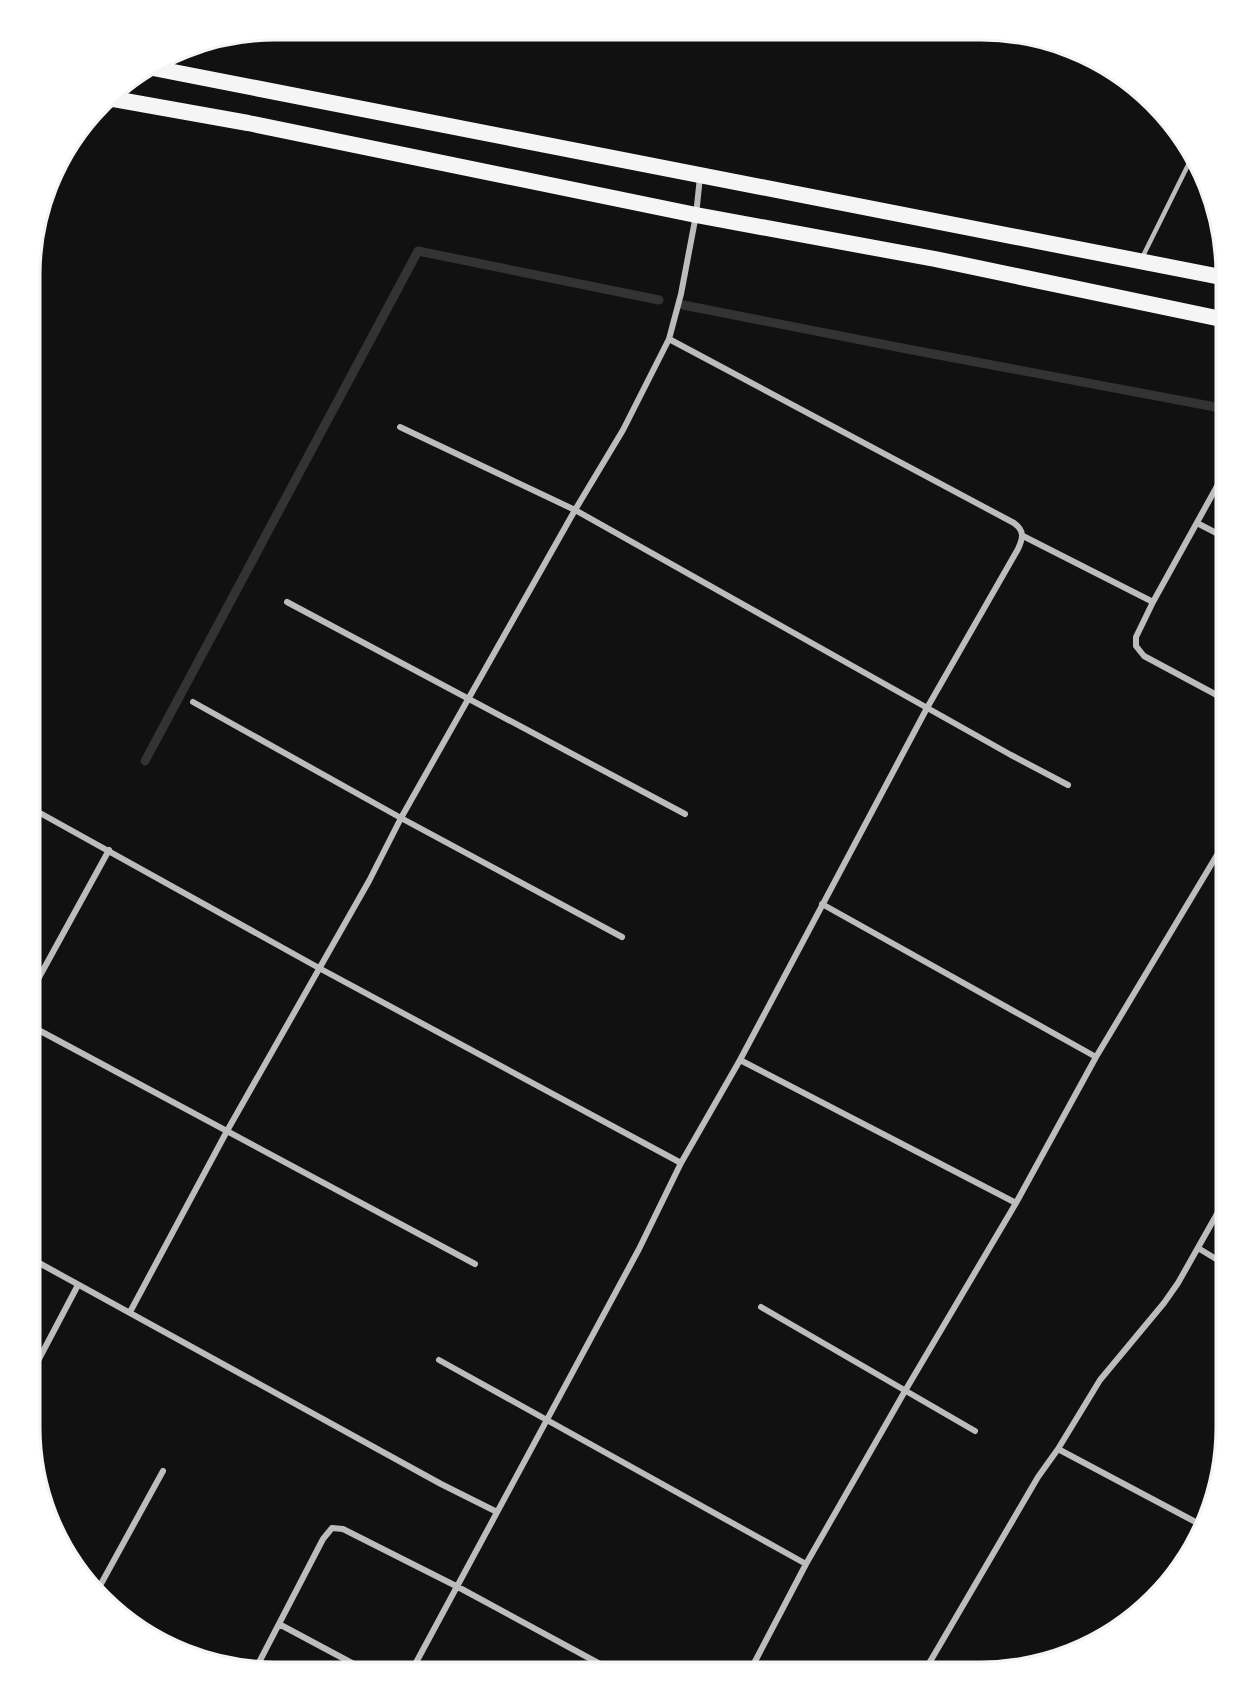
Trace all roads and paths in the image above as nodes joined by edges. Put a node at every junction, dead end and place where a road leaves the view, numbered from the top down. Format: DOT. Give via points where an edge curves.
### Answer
graph roads {
  1 [pos="162,70"];
  2 [pos="120,100"];
  3 [pos="1187,165"];
  4 [pos="701,175"];
  5 [pos="696,215"];
  6 [pos="1141,261"];
  7 [pos="1216,276"];
  8 [pos="1216,318"];
  9 [pos="669,339"];
  10 [pos="400,427"];
  11 [pos="1216,488"];
  12 [pos="575,510"];
  13 [pos="1197,523"];
  14 [pos="1216,533"];
  15 [pos="1023,536"];
  16 [pos="287,602"];
  17 [pos="1153,602"];
  18 [pos="1216,694"];
  19 [pos="470,698"];
  20 [pos="193,702"];
  21 [pos="927,708"];
  22 [pos="1068,785"];
  23 [pos="40,813"];
  24 [pos="685,814"];
  25 [pos="401,818"];
  26 [pos="109,850"];
  27 [pos="1216,857"];
  28 [pos="822,904"];
  29 [pos="622,937"];
  30 [pos="319,968"];
  31 [pos="40,976"];
  32 [pos="40,1031"];
  33 [pos="1096,1057"];
  34 [pos="740,1060"];
  35 [pos="227,1131"];
  36 [pos="681,1163"];
  37 [pos="1016,1203"];
  38 [pos="1216,1215"];
  39 [pos="1197,1248"];
  40 [pos="1216,1260"];
  41 [pos="40,1264"];
  42 [pos="475,1264"];
  43 [pos="78,1285"];
  44 [pos="761,1307"];
  45 [pos="130,1312"];
  46 [pos="40,1357"];
  47 [pos="439,1360"];
  48 [pos="905,1391"];
  49 [pos="546,1419"];
  50 [pos="975,1431"];
  51 [pos="1058,1449"];
  52 [pos="163,1471"];
  53 [pos="497,1512"];
  54 [pos="1195,1522"];
  55 [pos="806,1564"];
  56 [pos="101,1584"];
  57 [pos="458,1587"];
  58 [pos="279,1624"];
  59 [pos="260,1661"];
  60 [pos="349,1662"];
  61 [pos="416,1662"];
  62 [pos="596,1662"];
  63 [pos="755,1662"];
  64 [pos="930,1662"];
  1 -- 4 [label="highway"];
  2 -- 5 [label="highway"];
  3 -- 6 [label="lane"];
  4 -- 5 [label="street"];
  4 -- 6 [label="highway"];
  5 -- 8 [label="highway" via="935,259"];
  5 -- 9 [label="street"];
  6 -- 7 [label="highway"];
  9 -- 12 [label="street" via="623,430"];
  9 -- 15 [label="street" via="1014,523"];
  10 -- 12 [label="street"];
  11 -- 13 [label="street"];
  12 -- 19 [label="street"];
  12 -- 21 [label="street"];
  13 -- 14 [label="street"];
  13 -- 17 [label="street"];
  15 -- 17 [label="street"];
  15 -- 21 [label="street"];
  16 -- 19 [label="street"];
  17 -- 18 [label="street" via="1136,637 1139,652"];
  19 -- 24 [label="street"];
  19 -- 25 [label="street"];
  20 -- 25 [label="street"];
  21 -- 22 [label="street"];
  21 -- 28 [label="street"];
  23 -- 26 [label="street"];
  25 -- 29 [label="street"];
  25 -- 30 [label="street"];
  26 -- 30 [label="street"];
  26 -- 31 [label="street"];
  27 -- 33 [label="street"];
  28 -- 33 [label="street"];
  28 -- 34 [label="street"];
  30 -- 35 [label="street"];
  30 -- 36 [label="street"];
  32 -- 35 [label="street"];
  33 -- 37 [label="street"];
  34 -- 36 [label="street"];
  34 -- 37 [label="street"];
  35 -- 42 [label="street"];
  35 -- 45 [label="street"];
  36 -- 49 [label="street"];
  37 -- 48 [label="street"];
  38 -- 39 [label="street"];
  39 -- 40 [label="street"];
  39 -- 51 [label="street" via="1164,1304 1100,1380"];
  41 -- 43 [label="street"];
  43 -- 45 [label="street"];
  43 -- 46 [label="street"];
  44 -- 48 [label="street"];
  45 -- 53 [label="street"];
  47 -- 49 [label="street"];
  48 -- 50 [label="street"];
  48 -- 55 [label="street"];
  49 -- 53 [label="street"];
  49 -- 55 [label="street"];
  51 -- 54 [label="street"];
  51 -- 64 [label="street" via="1017,1511"];
  52 -- 56 [label="street"];
  53 -- 57 [label="street"];
  55 -- 63 [label="street"];
  57 -- 58 [label="street" via="343,1529 332,1528"];
  57 -- 61 [label="street"];
  57 -- 62 [label="street"];
  58 -- 59 [label="street"];
  58 -- 60 [label="street"];
}
